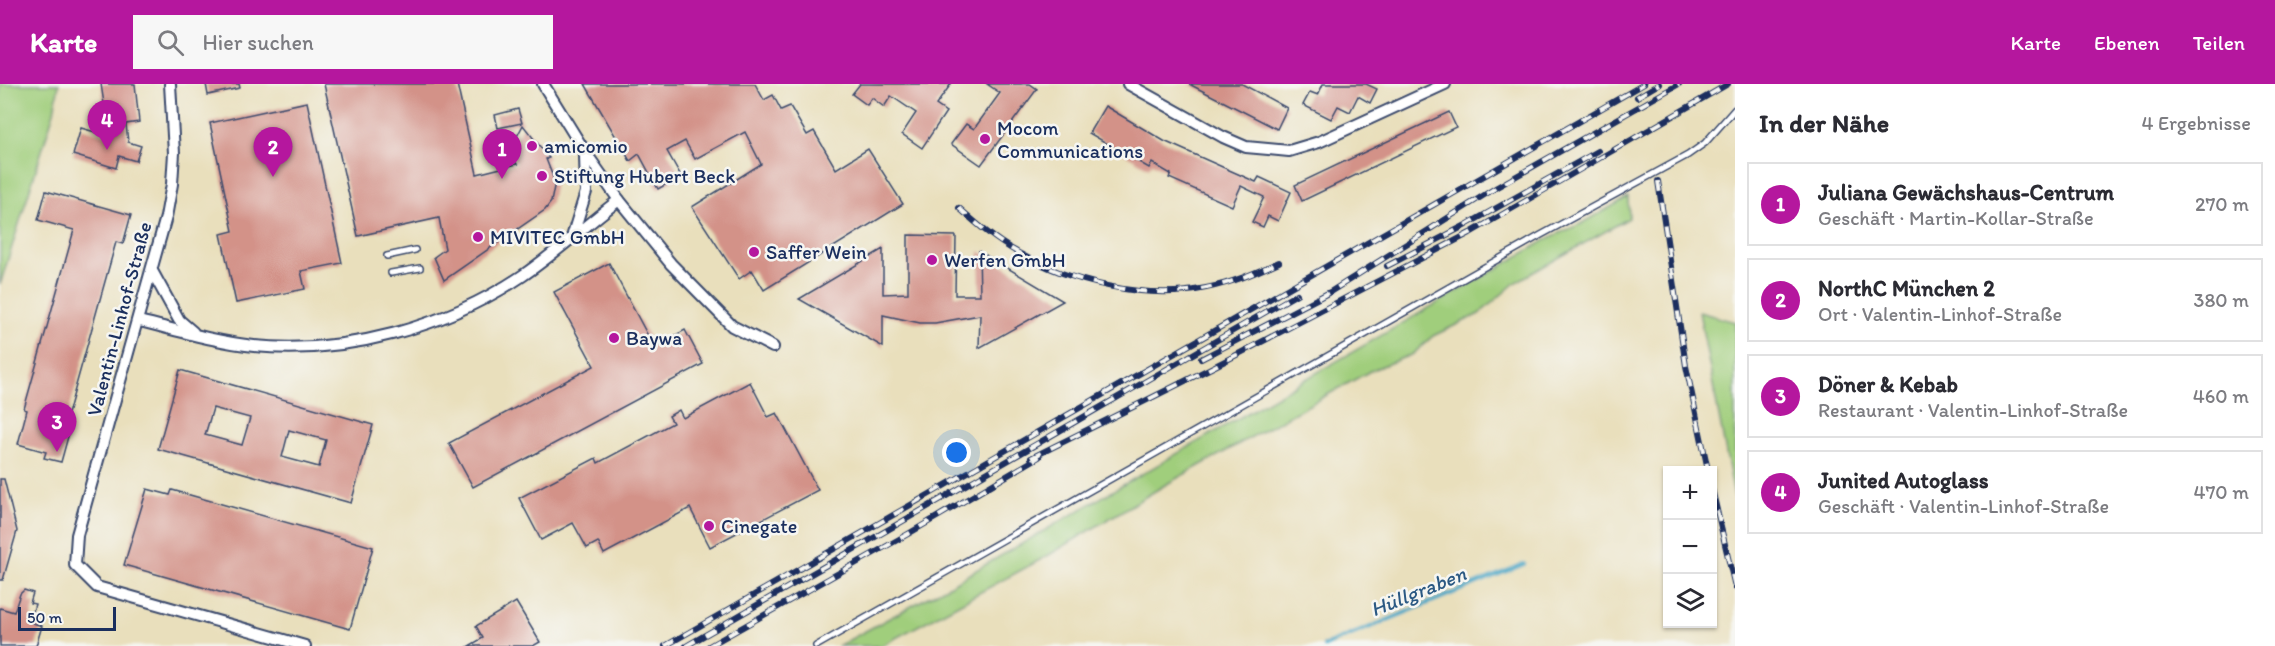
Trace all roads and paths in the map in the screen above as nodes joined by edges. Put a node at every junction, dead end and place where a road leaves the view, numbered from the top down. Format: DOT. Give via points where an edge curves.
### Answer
graph roads {
  1 [pos="170,84"];
  2 [pos="543,84"];
  3 [pos="1128,84"];
  4 [pos="1445,84"];
  5 [pos="1735,109"];
  6 [pos="585,152"];
  7 [pos="619,200"];
  8 [pos="573,235"];
  9 [pos="415,250"];
  10 [pos="387,256"];
  11 [pos="420,268"];
  12 [pos="152,271"];
  13 [pos="391,273"];
  14 [pos="139,321"];
  15 [pos="195,334"];
  16 [pos="773,347"];
  17 [pos="305,646"];
  18 [pos="816,646"];
  1 -- 12 [label="street, Valentin-Linhof-Straße" via="172,184"];
  2 -- 6 [label="street"];
  3 -- 4 [label="street" via="1246,147 1289,151"];
  5 -- 18 [label="lane" via="1705,143 1688,155"];
  6 -- 7 [label="street"];
  6 -- 8 [label="street" via="586,192"];
  7 -- 8 [label="street"];
  7 -- 16 [label="street" via="671,264 732,326"];
  8 -- 15 [label="street" via="522,276 467,306 410,329 353,342 294,347 255,346"];
  9 -- 10 [label="lane"];
  11 -- 13 [label="lane"];
  12 -- 14 [label="street, Valentin-Linhof-Straße"];
  12 -- 15 [label="street" via="179,320"];
  14 -- 15 [label="street"];
  14 -- 17 [label="street, Valentin-Linhof-Straße" via="76,535 75,565 97,586"];
}
